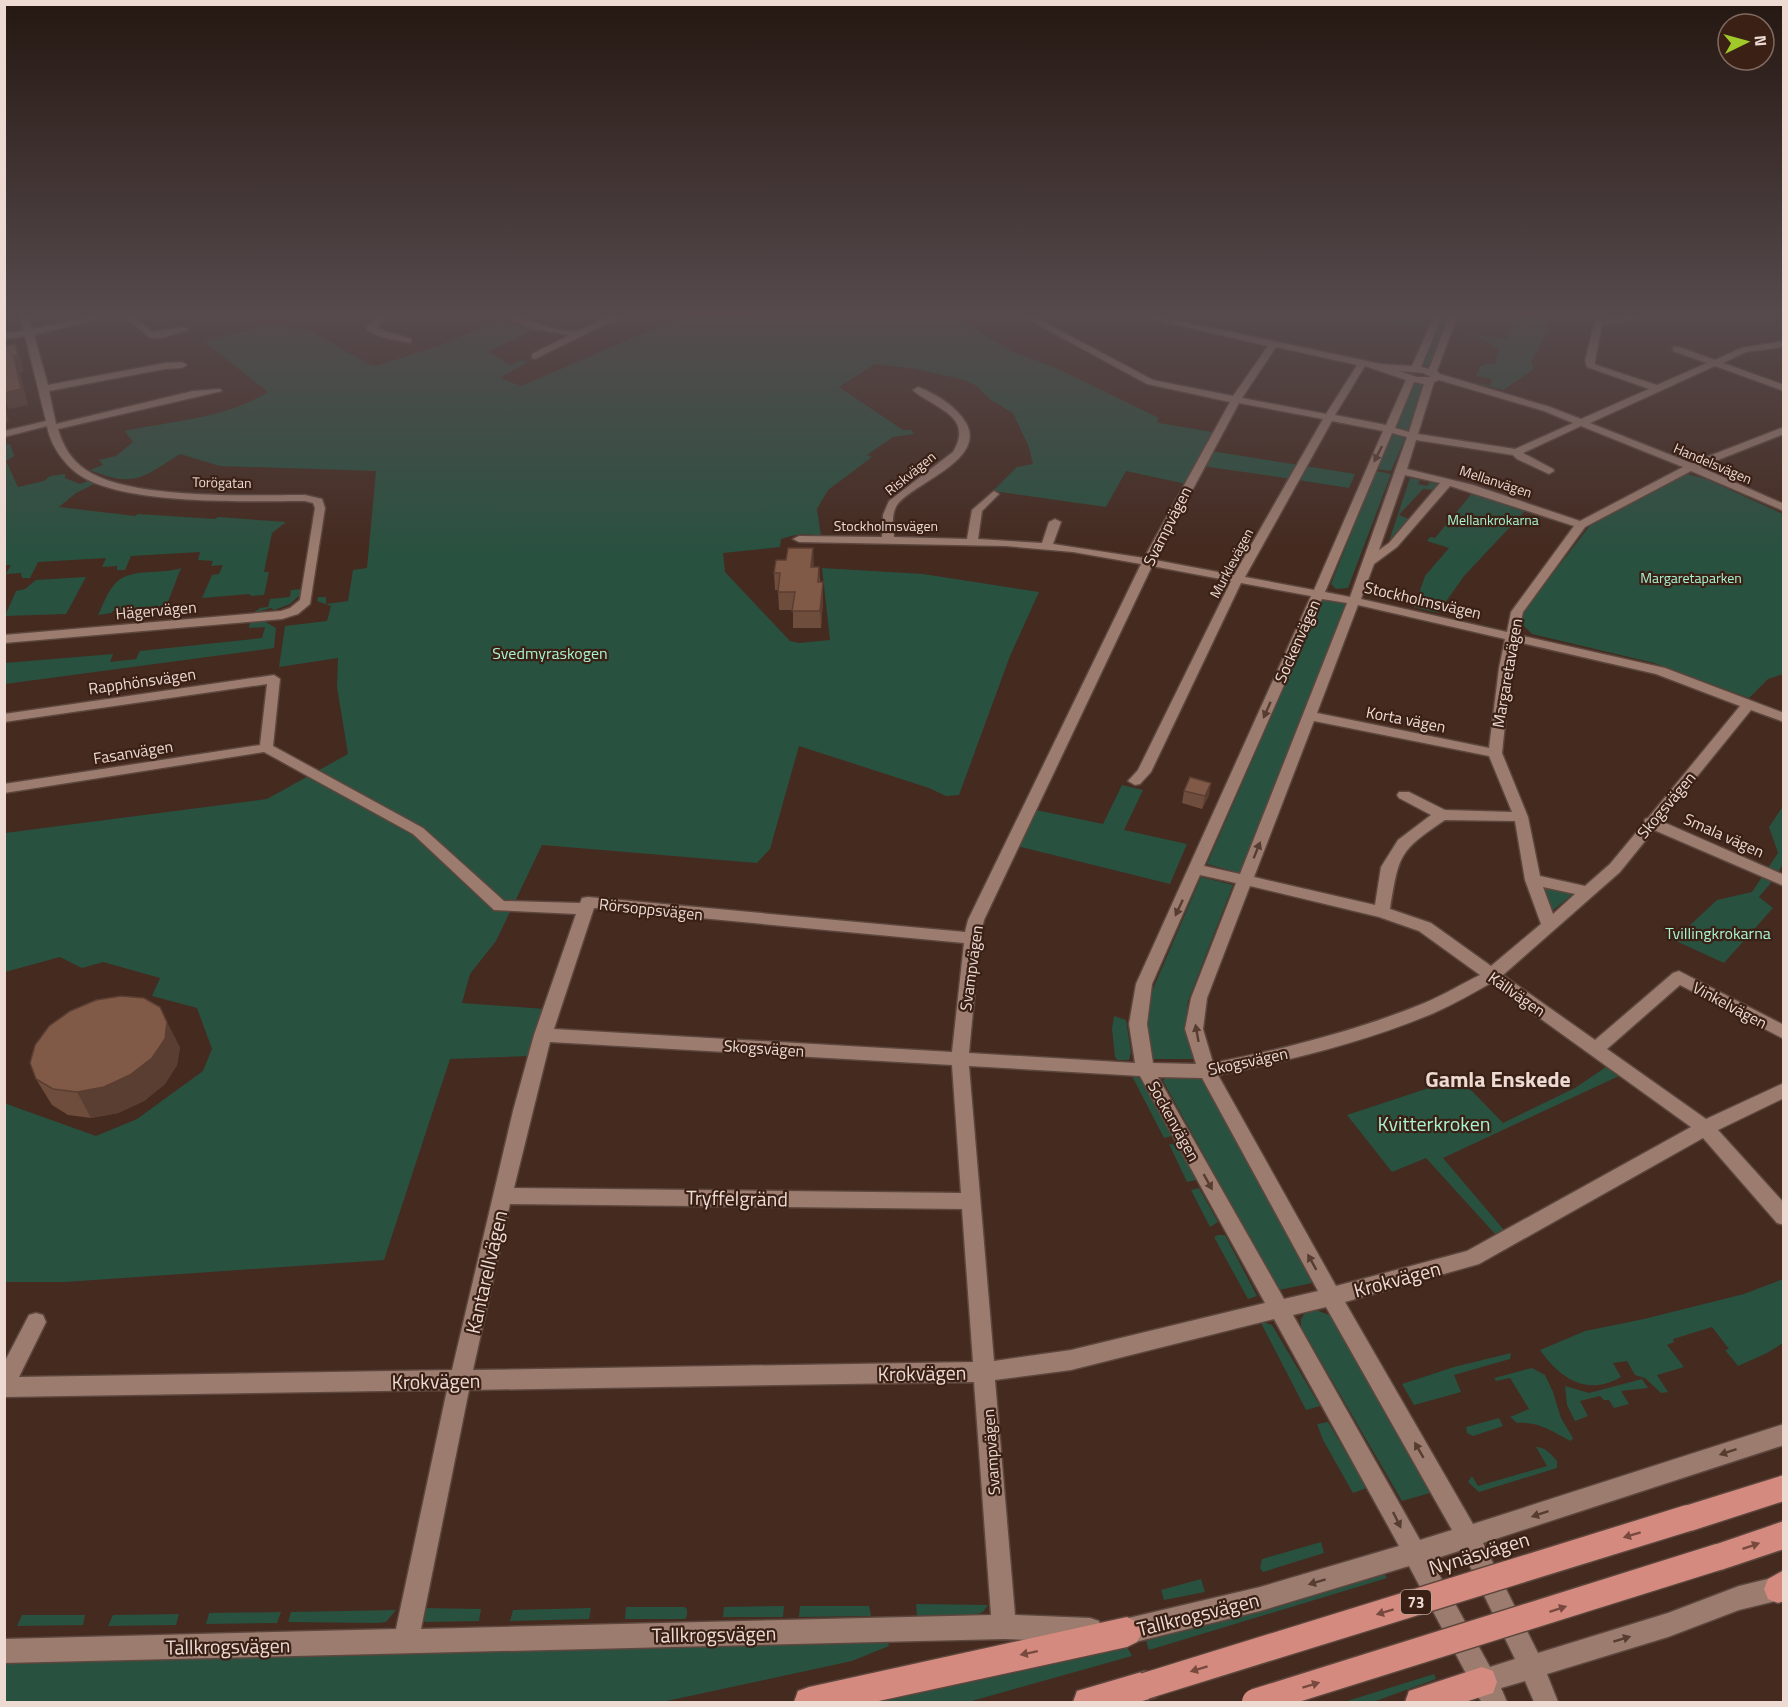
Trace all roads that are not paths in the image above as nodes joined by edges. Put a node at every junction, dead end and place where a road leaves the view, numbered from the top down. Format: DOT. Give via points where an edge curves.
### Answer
graph roads {
  1 [pos="45,394"];
  2 [pos="196,394"];
  3 [pos="924,394"];
  4 [pos="1205,394"];
  5 [pos="1240,394"];
  6 [pos="1344,394"];
  7 [pos="1404,394"];
  8 [pos="1427,394"];
  9 [pos="1500,394"];
  10 [pos="1643,394"];
  11 [pos="1236,399"];
  12 [pos="1329,417"];
  13 [pos="1580,422"];
  14 [pos="50,425"];
  15 [pos="1784,430"];
  16 [pos="1390,431"];
  17 [pos="4,434"];
  18 [pos="1413,435"];
  19 [pos="1516,452"];
  20 [pos="1691,467"];
  21 [pos="1401,471"];
  22 [pos="1549,471"];
  23 [pos="1447,482"];
  24 [pos="994,494"];
  25 [pos="1784,508"];
  26 [pos="1055,522"];
  27 [pos="1581,525"];
  28 [pos="799,539"];
  29 [pos="888,539"];
  30 [pos="972,540"];
  31 [pos="1047,546"];
  32 [pos="1148,562"];
  33 [pos="1369,562"];
  34 [pos="1238,579"];
  35 [pos="1318,594"];
  36 [pos="306,601"];
  37 [pos="1353,601"];
  38 [pos="1511,638"];
  39 [pos="4,639"];
  40 [pos="1749,704"];
  41 [pos="1310,716"];
  42 [pos="4,718"];
  43 [pos="1784,718"];
  44 [pos="266,748"];
  45 [pos="1495,753"];
  46 [pos="1135,781"];
  47 [pos="4,789"];
  48 [pos="1404,795"];
  49 [pos="1442,815"];
  50 [pos="1521,817"];
  51 [pos="1650,822"];
  52 [pos="1197,868"];
  53 [pos="1533,880"];
  54 [pos="1245,881"];
  55 [pos="1784,881"];
  56 [pos="1587,892"];
  57 [pos="586,909"];
  58 [pos="1382,912"];
  59 [pos="1548,923"];
  60 [pos="972,938"];
  61 [pos="1491,975"];
  62 [pos="1784,1033"];
  63 [pos="543,1035"];
  64 [pos="1596,1049"];
  65 [pos="960,1060"];
  66 [pos="1145,1070"];
  67 [pos="1207,1071"];
  68 [pos="1784,1090"];
  69 [pos="1705,1128"];
  70 [pos="504,1196"];
  71 [pos="970,1201"];
  72 [pos="1784,1217"];
  73 [pos="1331,1296"];
  74 [pos="1278,1309"];
  75 [pos="36,1322"];
  76 [pos="986,1371"];
  77 [pos="460,1381"];
  78 [pos="4,1386"];
  79 [pos="1784,1434"];
  80 [pos="1784,1488"];
  81 [pos="1784,1535"];
  82 [pos="1468,1537"];
  83 [pos="1413,1552"];
  84 [pos="1782,1587"];
  85 [pos="1004,1627"];
  86 [pos="1128,1632"];
  87 [pos="406,1641"];
  88 [pos="4,1651"];
  89 [pos="1532,1667"];
  90 [pos="1489,1692"];
  91 [pos="809,1702"];
  92 [pos="1088,1702"];
  93 [pos="1255,1702"];
  94 [pos="1420,1702"];
  95 [pos="1546,1702"];
  1 -- 14 [label="street, Torögatan"];
  2 -- 14 [label="street"];
  3 -- 29 [label="street, Riskvägen" via="955,413 967,435 964,444 941,469 892,505"];
  4 -- 11 [label="street"];
  5 -- 11 [label="street, Svampvägen"];
  6 -- 12 [label="street, Murklevägen"];
  7 -- 16 [label="street, Sockenvägen"];
  8 -- 18 [label="street"];
  9 -- 13 [label="street, Handelsvägen"];
  10 -- 13 [label="street"];
  11 -- 12 [label="street"];
  11 -- 32 [label="street, Svampvägen"];
  12 -- 16 [label="street"];
  12 -- 34 [label="street, Murklevägen"];
  13 -- 19 [label="street"];
  13 -- 20 [label="street, Handelsvägen"];
  14 -- 17 [label="street"];
  14 -- 36 [label="street, Torögatan" via="67,459 80,473 104,483 182,496 318,501"];
  15 -- 20 [label="street, Margaretavägen"];
  16 -- 18 [label="street"];
  16 -- 35 [label="street, Sockenvägen, one-way"];
  18 -- 19 [label="street"];
  18 -- 21 [label="street"];
  19 -- 22 [label="street"];
  20 -- 25 [label="street, Handelsvägen"];
  20 -- 27 [label="street, Margaretavägen"];
  21 -- 23 [label="street, Mellanvägen"];
  21 -- 33 [label="street"];
  23 -- 27 [label="street, Mellanvägen"];
  23 -- 33 [label="street" via="1393,545"];
  24 -- 30 [label="street" via="977,510"];
  26 -- 31 [label="street"];
  27 -- 38 [label="street, Margaretavägen" via="1517,612"];
  28 -- 29 [label="street, Stockholmsvägen"];
  29 -- 30 [label="street, Stockholmsvägen"];
  30 -- 31 [label="street, Stockholmsvägen"];
  31 -- 32 [label="street, Stockholmsvägen"];
  32 -- 34 [label="street, Stockholmsvägen"];
  32 -- 60 [label="street, Svampvägen" via="976,920"];
  33 -- 37 [label="street"];
  34 -- 35 [label="street, Stockholmsvägen"];
  34 -- 46 [label="street, Murklevägen" via="1149,762"];
  35 -- 37 [label="street, Stockholmsvägen"];
  35 -- 52 [label="street, Sockenvägen, one-way"];
  36 -- 39 [label="street, Hägervägen" via="282,615"];
  37 -- 38 [label="street, Stockholmsvägen"];
  37 -- 41 [label="street"];
  38 -- 40 [label="street, Stockholmsvägen" via="1660,671"];
  38 -- 45 [label="street, Margaretavägen"];
  40 -- 43 [label="street, Stockholmsvägen"];
  40 -- 51 [label="street, Skogsvägen"];
  41 -- 45 [label="street, Korta vägen"];
  54 -- 41 [label="street, one-way"];
  42 -- 44 [label="street, Rapphönsvägen" via="274,679"];
  44 -- 47 [label="street, Fasanvägen"];
  44 -- 57 [label="street, Rörsoppsvägen" via="418,831 500,906"];
  45 -- 50 [label="street"];
  48 -- 49 [label="street"];
  49 -- 50 [label="street"];
  49 -- 58 [label="street" via="1405,840 1389,867"];
  50 -- 53 [label="street"];
  51 -- 55 [label="street, Smala vägen"];
  51 -- 56 [label="street, Skogsvägen" via="1615,868"];
  52 -- 54 [label="street, Källvägen"];
  52 -- 66 [label="street, Sockenvägen, one-way" via="1144,984 1138,1024"];
  53 -- 56 [label="street"];
  53 -- 59 [label="street"];
  54 -- 58 [label="street, Källvägen"];
  67 -- 54 [label="street, one-way" via="1194,1029 1199,998"];
  56 -- 59 [label="street, Skogsvägen"];
  57 -- 60 [label="street, Rörsoppsvägen" via="588,902"];
  57 -- 63 [label="street, Kantarellvägen"];
  58 -- 61 [label="street, Källvägen" via="1425,927"];
  59 -- 61 [label="street, Skogsvägen"];
  60 -- 65 [label="street, Svampvägen"];
  61 -- 64 [label="street, Källvägen"];
  61 -- 67 [label="street, Skogsvägen" via="1429,1008 1346,1037 1281,1056"];
  62 -- 64 [label="street, Vinkelvägen" via="1679,977"];
  63 -- 65 [label="street, Skogsvägen"];
  63 -- 70 [label="street, Kantarellvägen"];
  64 -- 69 [label="street, Källvägen"];
  65 -- 66 [label="street, Skogsvägen"];
  65 -- 71 [label="street, Svampvägen"];
  66 -- 67 [label="street, Skogsvägen"];
  66 -- 74 [label="street, Sockenvägen, one-way"];
  73 -- 67 [label="street, one-way"];
  68 -- 69 [label="street, Krokvägen"];
  69 -- 72 [label="street, Källvägen"];
  69 -- 73 [label="street, Krokvägen" via="1472,1258"];
  70 -- 71 [label="street, Tryffelgränd"];
  70 -- 77 [label="street, Kantarellvägen"];
  71 -- 76 [label="street, Svampvägen"];
  73 -- 74 [label="street, Krokvägen"];
  82 -- 73 [label="street, one-way"];
  74 -- 76 [label="street, Krokvägen" via="1071,1360"];
  74 -- 83 [label="street, Sockenvägen, one-way"];
  75 -- 78 [label="street"];
  76 -- 77 [label="street, Krokvägen"];
  76 -- 85 [label="street, Svampvägen"];
  77 -- 78 [label="street, Krokvägen"];
  77 -- 87 [label="street, Kantarellvägen"];
  79 -- 82 [label="street, Nynäsvägen, one-way"];
  80 -- 92 [label="highway, Nynäsvägen / 73, one-way, bridge"];
  93 -- 81 [label="highway, one-way, bridge"];
  82 -- 83 [label="street, Nynäsvägen"];
  82 -- 89 [label="street"];
  83 -- 86 [label="street, Tallkrogsvägen, one-way" via="1260,1599"];
  83 -- 90 [label="street, Sockenvägen"];
  89 -- 84 [label="street, one-way"];
  85 -- 86 [label="street, Tallkrogsvägen"];
  85 -- 87 [label="street, Tallkrogsvägen"];
  86 -- 91 [label="highway, one-way"];
  87 -- 88 [label="street, Tallkrogsvägen"];
  89 -- 90 [label="street"];
  89 -- 95 [label="street"];
  90 -- 94 [label="highway"];
}
